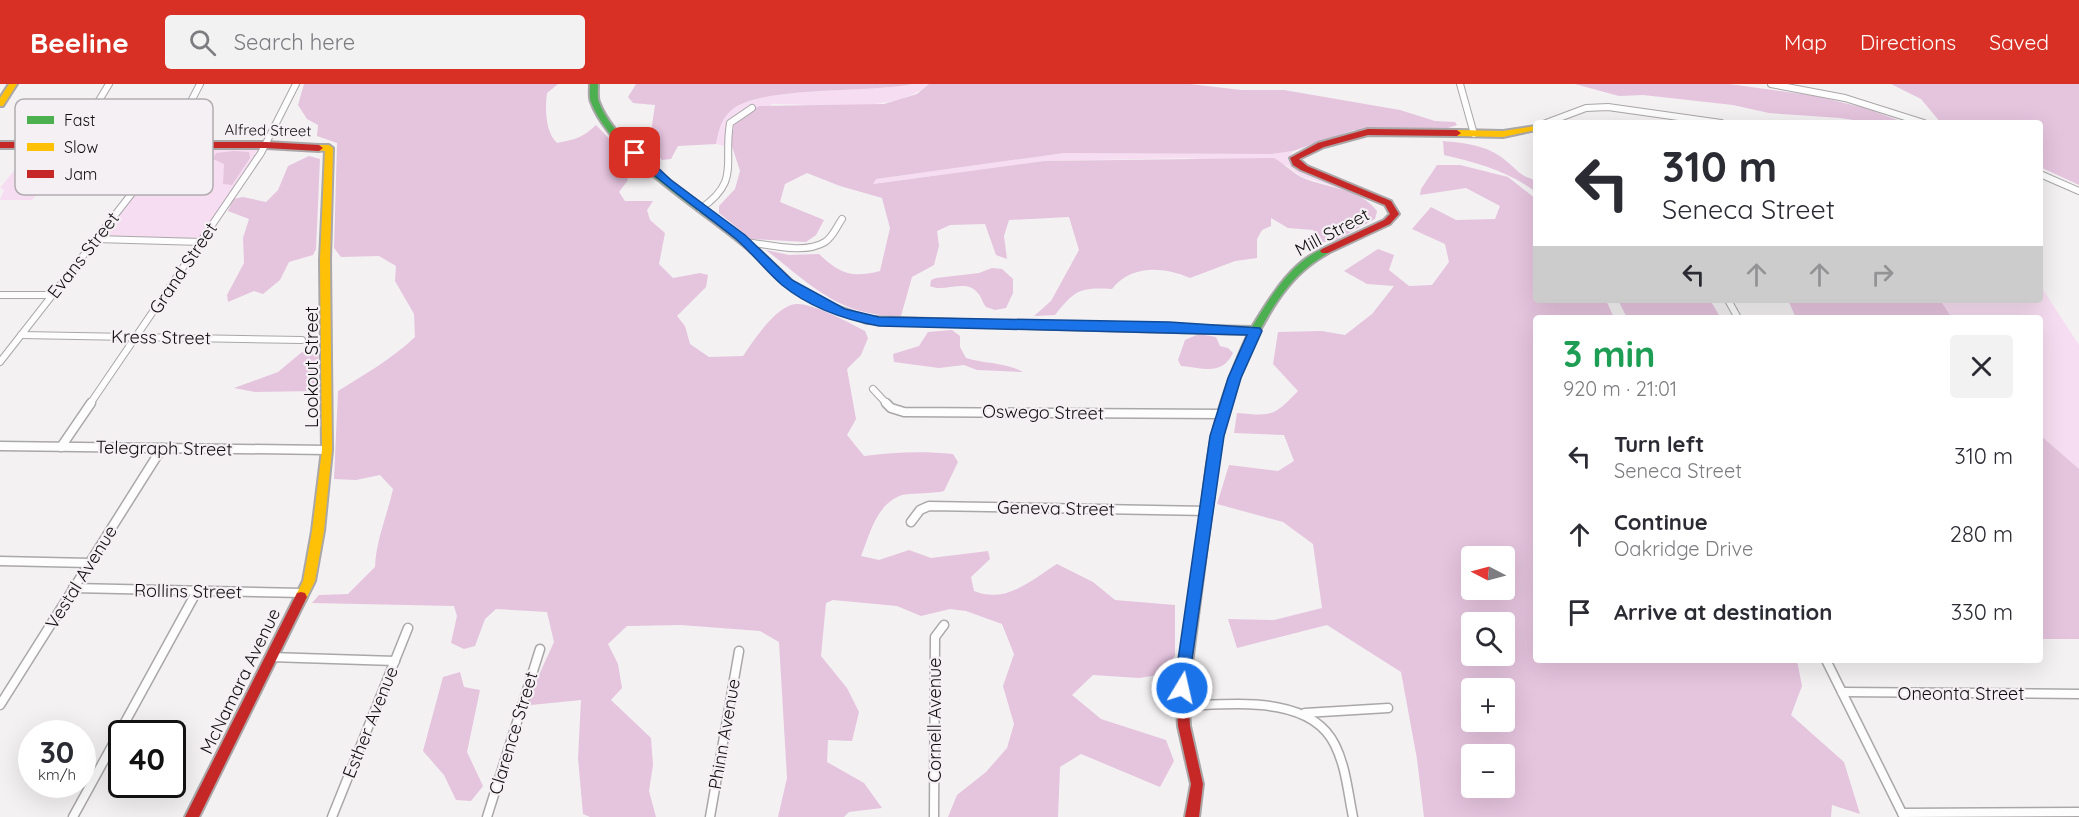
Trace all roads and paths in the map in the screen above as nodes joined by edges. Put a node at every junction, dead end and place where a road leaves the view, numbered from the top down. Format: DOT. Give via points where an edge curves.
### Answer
graph roads {
  1 [pos="14,84"];
  2 [pos="109,84"];
  3 [pos="200,84"];
  4 [pos="296,84"];
  5 [pos="594,84"];
  6 [pos="1460,84"];
  7 [pos="1770,84"];
  8 [pos="100,99"];
  9 [pos="192,99"];
  10 [pos="0,104"];
  11 [pos="752,108"];
  12 [pos="1554,120"];
  13 [pos="1700,120"];
  14 [pos="1915,120"];
  15 [pos="1533,129"];
  16 [pos="1474,134"];
  17 [pos="213,145"];
  18 [pos="266,145"];
  19 [pos="320,146"];
  20 [pos="2043,175"];
  21 [pos="2079,191"];
  22 [pos="130,195"];
  23 [pos="700,209"];
  24 [pos="842,219"];
  25 [pos="95,239"];
  26 [pos="202,242"];
  27 [pos="745,242"];
  28 [pos="52,295"];
  29 [pos="0,296"];
  30 [pos="1256,331"];
  31 [pos="21,334"];
  32 [pos="137,337"];
  33 [pos="302,340"];
  34 [pos="0,362"];
  35 [pos="873,389"];
  36 [pos="1223,414"];
  37 [pos="0,446"];
  38 [pos="61,447"];
  39 [pos="162,448"];
  40 [pos="327,450"];
  41 [pos="1208,511"];
  42 [pos="911,522"];
  43 [pos="0,561"];
  44 [pos="90,563"];
  45 [pos="74,588"];
  46 [pos="197,591"];
  47 [pos="303,593"];
  48 [pos="944,625"];
  49 [pos="408,628"];
  50 [pos="540,649"];
  51 [pos="739,651"];
  52 [pos="270,657"];
  53 [pos="394,661"];
  54 [pos="1827,663"];
  55 [pos="1842,693"];
  56 [pos="2079,694"];
  57 [pos="0,705"];
  58 [pos="1181,706"];
  59 [pos="1388,708"];
  60 [pos="1304,713"];
  61 [pos="2079,812"];
  62 [pos="1903,815"];
  63 [pos="73,817"];
  64 [pos="192,817"];
  65 [pos="332,817"];
  66 [pos="487,817"];
  67 [pos="710,817"];
  68 [pos="934,817"];
  69 [pos="1192,817"];
  70 [pos="1353,817"];
  1 -- 10 [label="street"];
  2 -- 8 [label="street"];
  3 -- 9 [label="street, Evans Street"];
  4 -- 18 [label="street, Grand Street"];
  5 -- 23 [label="street" via="591,95 602,117"];
  6 -- 16 [label="street"];
  7 -- 14 [label="street" via="1845,98"];
  11 -- 23 [label="street" via="730,123 728,177 723,193"];
  12 -- 13 [label="street" via="1586,108 1608,107"];
  15 -- 16 [label="street"];
  16 -- 30 [label="street, Mill Street" via="1368,132 1321,145 1294,158 1304,168 1388,203 1395,214 1388,222 1298,268 1272,299"];
  17 -- 18 [label="street, Alfred Street"];
  18 -- 19 [label="street, Alfred Street"];
  18 -- 26 [label="street, Grand Street"];
  19 -- 40 [label="street, Lookout Street" via="330,152 325,260"];
  20 -- 21 [label="street"];
  22 -- 25 [label="street, Evans Street"];
  23 -- 27 [label="street"];
  24 -- 27 [label="street" via="831,236 812,246"];
  25 -- 26 [label="street"];
  25 -- 28 [label="street, Evans Street"];
  26 -- 32 [label="street, Grand Street"];
  27 -- 30 [label="street" via="788,283 855,318"];
  28 -- 29 [label="street"];
  28 -- 31 [label="street, Evans Street"];
  30 -- 36 [label="street, Mill Street" via="1234,378"];
  31 -- 32 [label="street, Kress Street"];
  31 -- 34 [label="street, Evans Street"];
  32 -- 33 [label="street, Kress Street"];
  32 -- 38 [label="street, Grand Street"];
  35 -- 36 [label="street, Oswego Street" via="891,408 904,412"];
  36 -- 41 [label="street, Mill Street" via="1210,477"];
  37 -- 38 [label="street, Telegraph Street"];
  38 -- 39 [label="street, Telegraph Street"];
  39 -- 40 [label="street, Telegraph Street"];
  39 -- 44 [label="street, Vestal Avenue"];
  40 -- 47 [label="street, Lookout Street" via="318,531 309,581"];
  41 -- 42 [label="street, Geneva Street" via="929,506"];
  41 -- 58 [label="street, Mill Street"];
  43 -- 44 [label="street"];
  44 -- 45 [label="street, Vestal Avenue"];
  45 -- 46 [label="street, Rollins Street"];
  45 -- 57 [label="street, Vestal Avenue"];
  46 -- 47 [label="street, Rollins Street"];
  46 -- 63 [label="street"];
  47 -- 52 [label="street, McNamara Avenue"];
  48 -- 68 [label="street, Cornell Avenue" via="935,637"];
  49 -- 53 [label="street, Esther Avenue"];
  50 -- 66 [label="street, Clarence Street"];
  51 -- 67 [label="street, Phinn Avenue"];
  52 -- 53 [label="street"];
  52 -- 64 [label="street, McNamara Avenue"];
  53 -- 65 [label="street, Esther Avenue"];
  54 -- 55 [label="street"];
  55 -- 56 [label="street, Oneonta Street"];
  55 -- 62 [label="street"];
  58 -- 60 [label="street"];
  58 -- 69 [label="street, Mill Street" via="1198,777 1199,794"];
  59 -- 60 [label="street"];
  60 -- 70 [label="street" via="1333,740"];
  61 -- 62 [label="street"];
}
